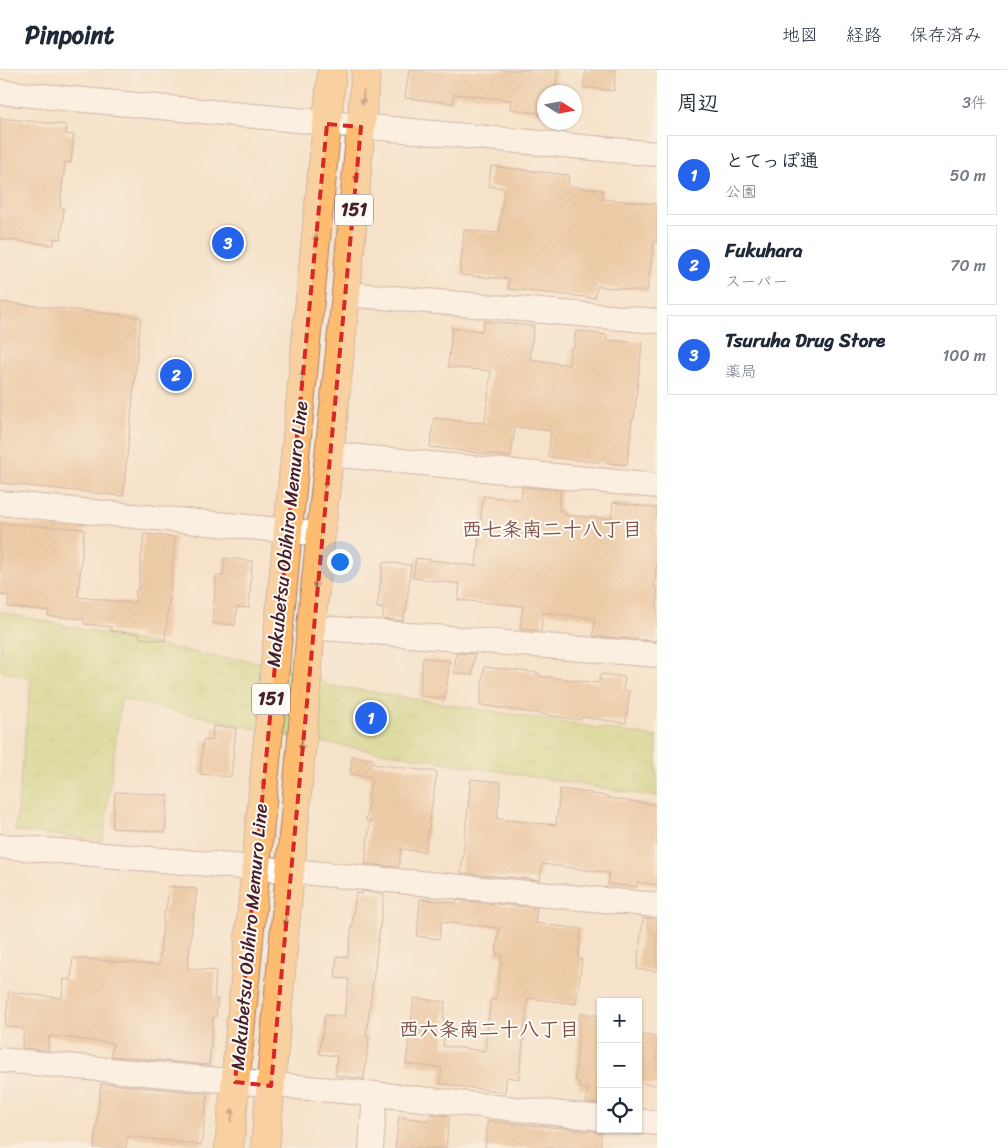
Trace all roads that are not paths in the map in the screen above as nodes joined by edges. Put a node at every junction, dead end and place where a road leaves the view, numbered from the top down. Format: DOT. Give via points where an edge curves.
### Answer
graph roads {
  1 [pos="332,70"];
  2 [pos="366,70"];
  3 [pos="0,92"];
  4 [pos="327,124"];
  5 [pos="361,127"];
  6 [pos="657,154"];
  7 [pos="346,294"];
  8 [pos="657,321"];
  9 [pos="329,454"];
  10 [pos="657,486"];
  11 [pos="0,503"];
  12 [pos="288,530"];
  13 [pos="321,534"];
  14 [pos="311,627"];
  15 [pos="657,655"];
  16 [pos="0,846"];
  17 [pos="255,868"];
  18 [pos="290,871"];
  19 [pos="657,905"];
  20 [pos="0,1060"];
  21 [pos="235,1082"];
  22 [pos="271,1086"];
  23 [pos="375,1094"];
  24 [pos="597,1118"];
  25 [pos="642,1121"];
  26 [pos="657,1123"];
  27 [pos="229,1148"];
  28 [pos="265,1148"];
  29 [pos="371,1148"];
  1 -- 4 [label="main road, Makubetsu Obihiro Memuro Line / 151"];
  2 -- 5 [label="main road, Makubetsu Obihiro Memuro Line / 151, one-way"];
  3 -- 4 [label="street"];
  4 -- 5 [label="street"];
  12 -- 4 [label="main road, Makubetsu Obihiro Memuro Line / 151, one-way"];
  5 -- 6 [label="street"];
  5 -- 7 [label="main road, Makubetsu Obihiro Memuro Line / 151, one-way"];
  7 -- 8 [label="street"];
  7 -- 9 [label="main road, Makubetsu Obihiro Memuro Line / 151"];
  9 -- 10 [label="street"];
  9 -- 13 [label="main road, Makubetsu Obihiro Memuro Line / 151, one-way"];
  11 -- 12 [label="street"];
  12 -- 13 [label="street"];
  17 -- 12 [label="main road, Makubetsu Obihiro Memuro Line / 151, one-way"];
  13 -- 14 [label="main road, Makubetsu Obihiro Memuro Line / 151, one-way"];
  14 -- 15 [label="street"];
  14 -- 18 [label="main road, Makubetsu Obihiro Memuro Line / 151, one-way"];
  16 -- 17 [label="street"];
  17 -- 18 [label="street"];
  17 -- 21 [label="main road, Makubetsu Obihiro Memuro Line / 151"];
  18 -- 19 [label="street"];
  18 -- 22 [label="main road, Makubetsu Obihiro Memuro Line / 151, one-way"];
  20 -- 21 [label="street"];
  21 -- 22 [label="street"];
  27 -- 21 [label="main road, Makubetsu Obihiro Memuro Line / 151, one-way"];
  22 -- 23 [label="street"];
  22 -- 28 [label="main road, Makubetsu Obihiro Memuro Line / 151"];
  23 -- 24 [label="street"];
  23 -- 29 [label="street"];
  25 -- 26 [label="street"];
}
